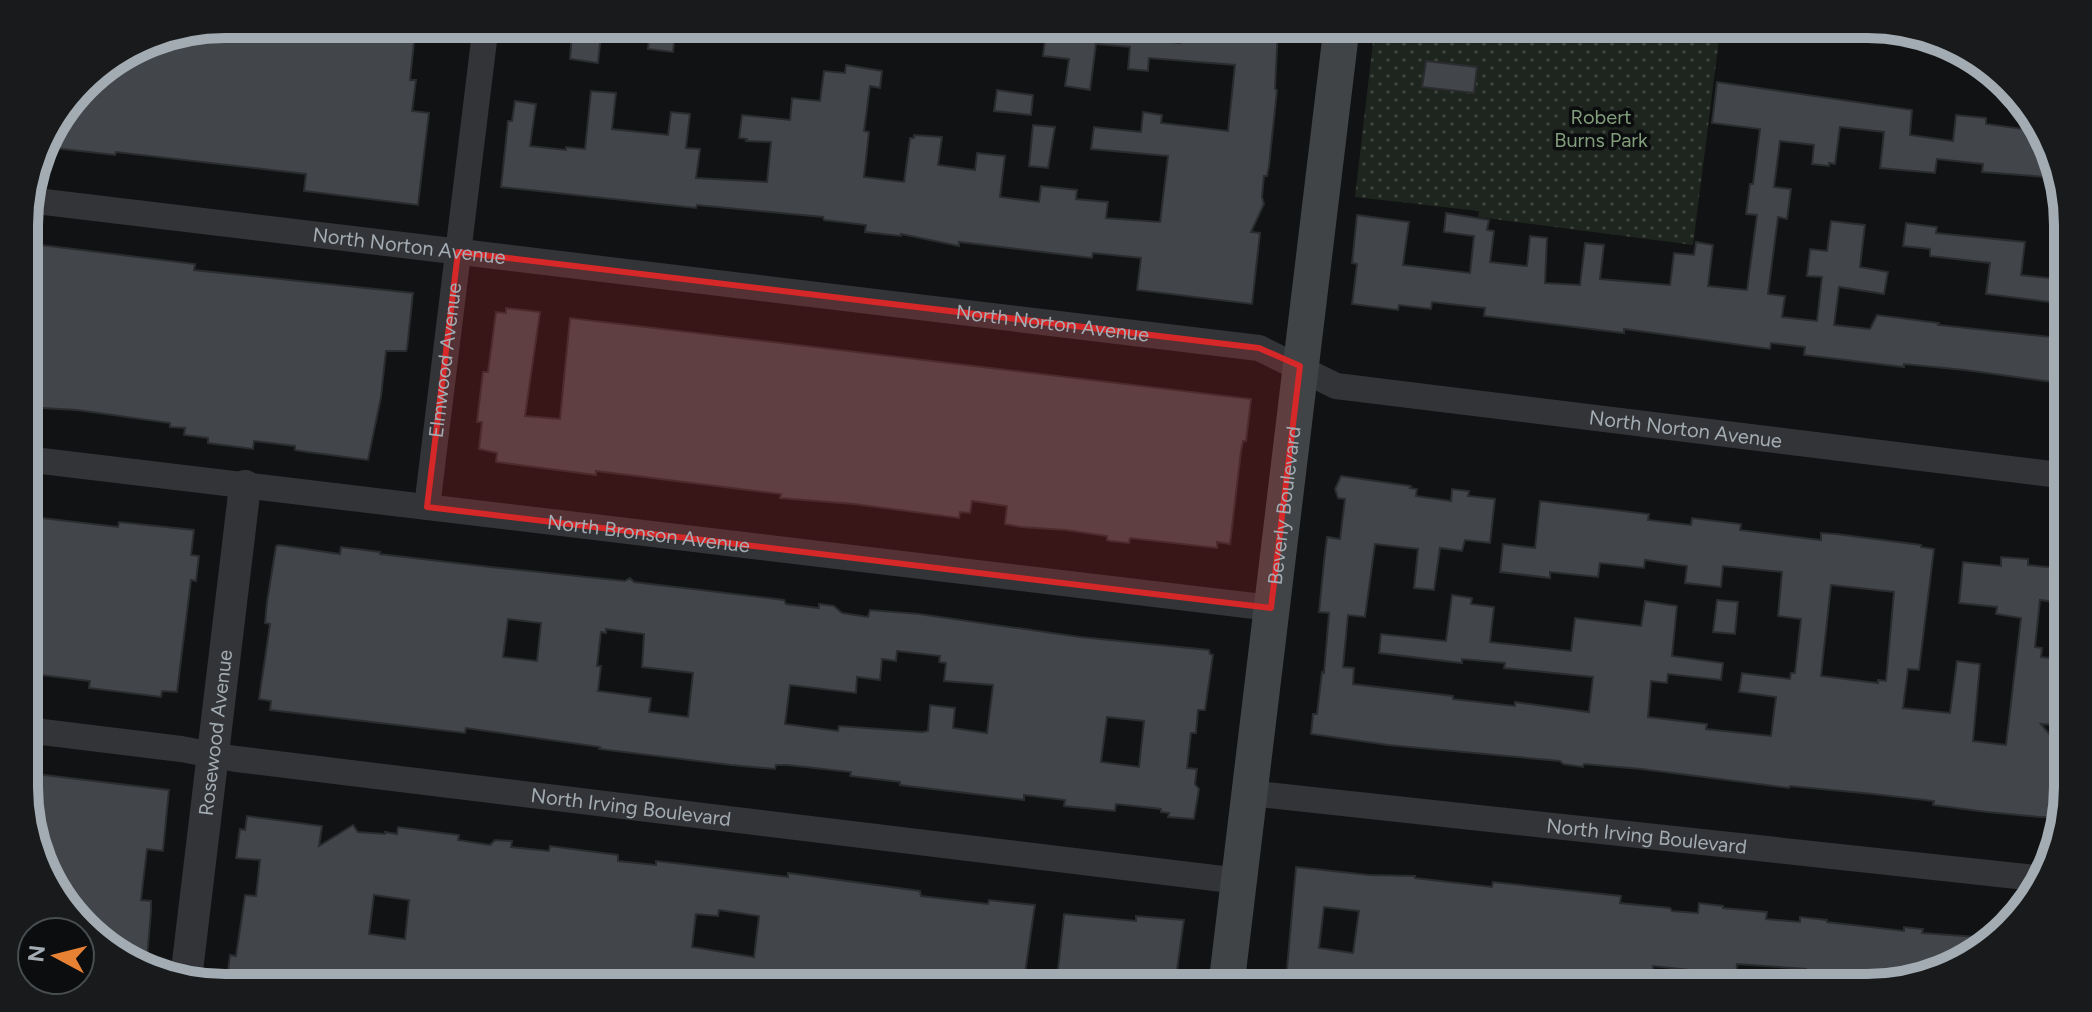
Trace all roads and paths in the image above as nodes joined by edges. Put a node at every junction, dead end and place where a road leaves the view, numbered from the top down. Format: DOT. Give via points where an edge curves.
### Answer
graph roads {
  1 [pos="484,38"];
  2 [pos="1340,38"];
  3 [pos="40,201"];
  4 [pos="458,252"];
  5 [pos="1300,366"];
  6 [pos="38,461"];
  7 [pos="2054,474"];
  8 [pos="245,486"];
  9 [pos="427,507"];
  10 [pos="1271,608"];
  11 [pos="38,732"];
  12 [pos="212,755"];
  13 [pos="1249,793"];
  14 [pos="2030,878"];
  15 [pos="1239,881"];
  16 [pos="187,970"];
  17 [pos="1228,974"];
  1 -- 4 [label="street, Elmwood Avenue"];
  2 -- 5 [label="main road, Beverly Boulevard"];
  3 -- 4 [label="street, North Norton Avenue"];
  4 -- 5 [label="street, North Norton Avenue" via="1259,348"];
  4 -- 9 [label="street, Elmwood Avenue"];
  5 -- 7 [label="street, North Norton Avenue" via="1336,386"];
  5 -- 10 [label="main road, Beverly Boulevard"];
  6 -- 8 [label="street, North Bronson Avenue"];
  8 -- 9 [label="street, North Bronson Avenue"];
  8 -- 12 [label="street, Rosewood Avenue"];
  9 -- 10 [label="street, North Bronson Avenue"];
  10 -- 13 [label="main road, Beverly Boulevard"];
  11 -- 12 [label="street, North Irving Boulevard"];
  12 -- 15 [label="street, North Irving Boulevard"];
  12 -- 16 [label="street, Rosewood Avenue"];
  13 -- 14 [label="street, North Irving Boulevard"];
  13 -- 15 [label="main road, Beverly Boulevard"];
  15 -- 17 [label="main road, Beverly Boulevard"];
}
